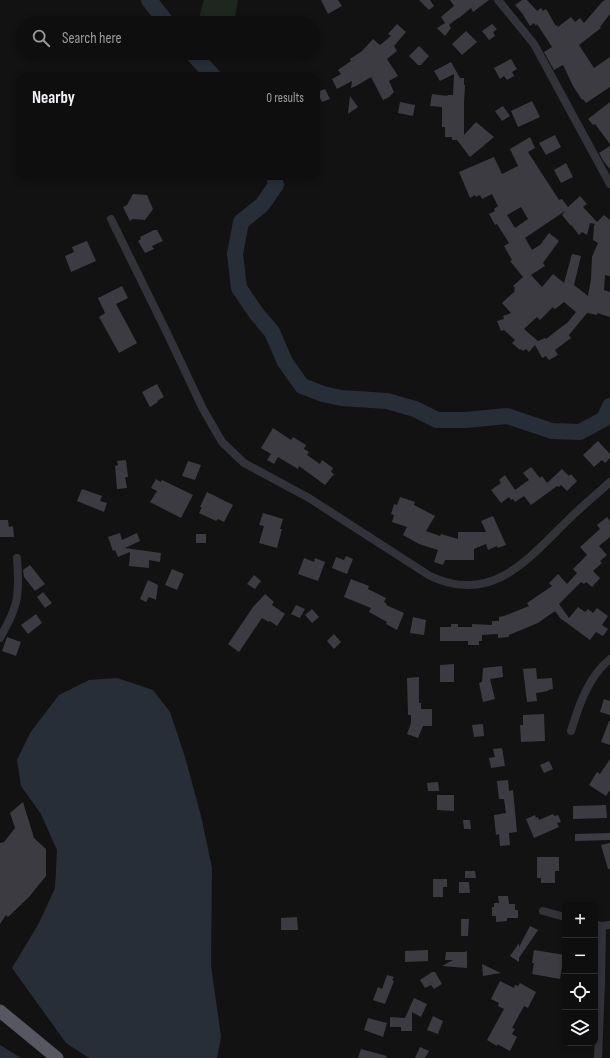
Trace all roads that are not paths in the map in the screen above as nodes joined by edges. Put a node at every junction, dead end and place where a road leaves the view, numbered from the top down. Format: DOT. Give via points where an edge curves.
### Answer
graph roads {
  1 [pos="498,0"];
  2 [pos="610,184"];
  3 [pos="111,219"];
  4 [pos="610,482"];
  5 [pos="17,558"];
  6 [pos="0,638"];
  7 [pos="610,659"];
  8 [pos="571,731"];
  9 [pos="543,911"];
  10 [pos="562,916"];
  11 [pos="602,925"];
  12 [pos="0,1011"];
  13 [pos="57,1058"];
  14 [pos="598,1058"];
  1 -- 2 [label="street" via="534,44"];
  3 -- 4 [label="street" via="203,409 222,442 244,463 309,498 430,576 447,584 468,586 508,574 543,546"];
  5 -- 6 [label="street" via="17,598"];
  7 -- 8 [label="street" via="600,667 588,686 580,701"];
  9 -- 10 [label="street"];
  11 -- 14 [label="street"];
  12 -- 13 [label="highway"];
}
